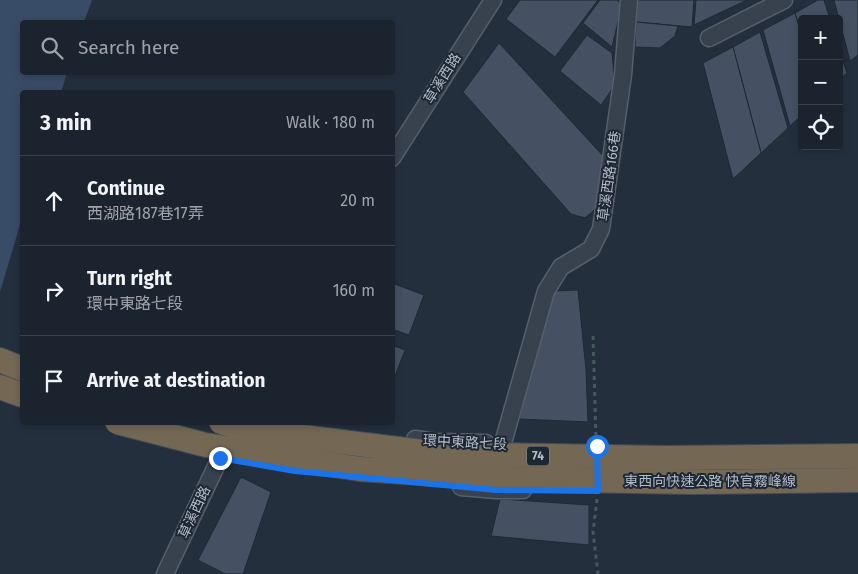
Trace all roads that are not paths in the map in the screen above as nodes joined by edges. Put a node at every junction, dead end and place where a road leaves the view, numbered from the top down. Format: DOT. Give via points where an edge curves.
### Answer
graph roads {
  1 [pos="492,0"];
  2 [pos="629,0"];
  3 [pos="784,0"];
  4 [pos="709,38"];
  5 [pos="395,153"];
  6 [pos="0,360"];
  7 [pos="20,367"];
  8 [pos="0,387"];
  9 [pos="20,394"];
  10 [pos="129,425"];
  11 [pos="231,425"];
  12 [pos="235,425"];
  13 [pos="307,425"];
  14 [pos="503,444"];
  15 [pos="858,445"];
  16 [pos="597,446"];
  17 [pos="858,456"];
  18 [pos="220,458"];
  19 [pos="858,480"];
  20 [pos="858,489"];
  21 [pos="598,491"];
  22 [pos="165,574"];
  1 -- 5 [label="street, 草溪西路"];
  2 -- 14 [label="street, 草溪西路166巷" via="623,75 601,230 591,249 561,268 546,291"];
  3 -- 4 [label="street"];
  6 -- 7 [label="highway"];
  8 -- 9 [label="highway"];
  10 -- 19 [label="highway, 東西向快速公路 快官霧峰線 / 74, bridge" via="206,445 360,469 514,479"];
  11 -- 17 [label="highway, 東西向快速公路 快官霧峰線 / 74, bridge" via="248,430 438,454 665,458"];
  12 -- 18 [label="street, 草溪西路"];
  13 -- 14 [label="street, 環中東路七段" via="437,442"];
  14 -- 16 [label="street, 環中東路七段"];
  15 -- 16 [label="street, 環中東路七段"];
  16 -- 21 [label="street"];
  18 -- 21 [label="street" via="295,471 486,489"];
  18 -- 22 [label="street, 草溪西路"];
  20 -- 21 [label="street"];
}
